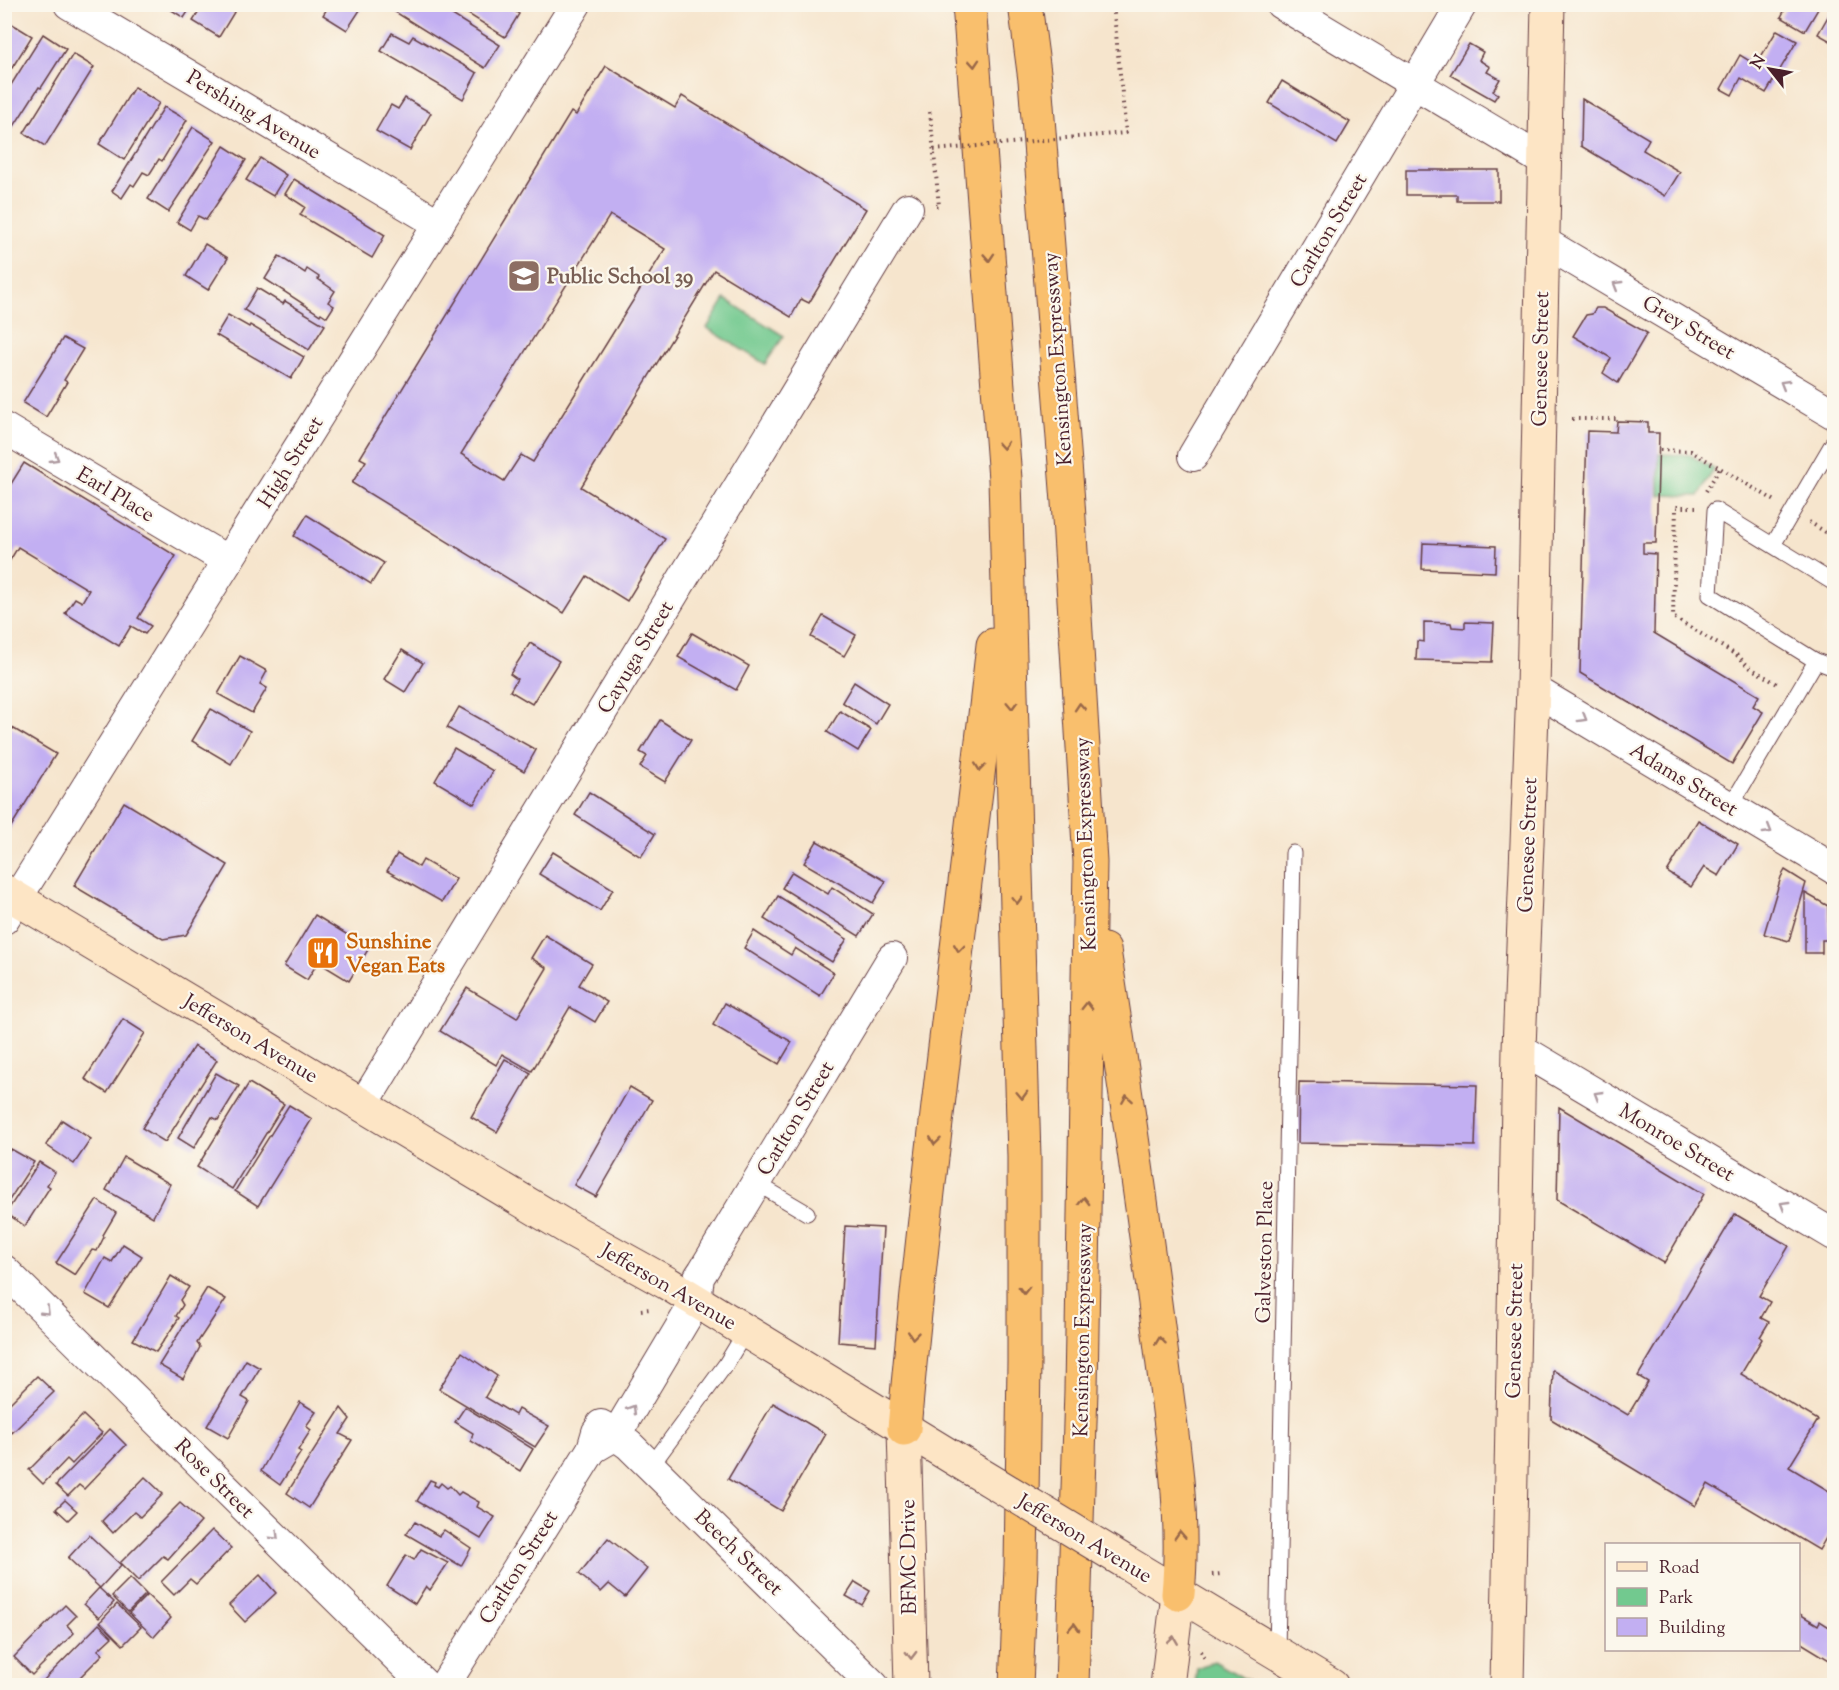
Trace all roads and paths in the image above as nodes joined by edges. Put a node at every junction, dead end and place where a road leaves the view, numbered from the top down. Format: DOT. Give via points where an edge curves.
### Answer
graph roads {
  1 [pos="69,4"];
  2 [pos="576,4"];
  3 [pos="969,4"];
  4 [pos="1025,4"];
  5 [pos="1113,4"];
  6 [pos="1281,4"];
  7 [pos="1462,4"];
  8 [pos="1548,4"];
  9 [pos="1414,84"];
  10 [pos="930,112"];
  11 [pos="934,150"];
  12 [pos="1545,162"];
  13 [pos="939,206"];
  14 [pos="908,208"];
  15 [pos="439,224"];
  16 [pos="1542,241"];
  17 [pos="1834,414"];
  18 [pos="1572,418"];
  19 [pos="1620,419"];
  20 [pos="4,428"];
  21 [pos="1834,441"];
  22 [pos="1660,450"];
  23 [pos="1193,456"];
  24 [pos="1720,468"];
  25 [pos="1005,479"];
  26 [pos="1783,506"];
  27 [pos="1809,522"];
  28 [pos="1834,537"];
  29 [pos="1773,545"];
  30 [pos="228,561"];
  31 [pos="1834,583"];
  32 [pos="1816,661"];
  33 [pos="1834,668"];
  34 [pos="1782,687"];
  35 [pos="1533,689"];
  36 [pos="1730,807"];
  37 [pos="6,849"];
  38 [pos="1293,852"];
  39 [pos="8,857"];
  40 [pos="1090,862"];
  41 [pos="1834,869"];
  42 [pos="9,902"];
  43 [pos="892,958"];
  44 [pos="1519,1048"];
  45 [pos="363,1106"];
  46 [pos="756,1183"];
  47 [pos="807,1213"];
  48 [pos="1834,1235"];
  49 [pos="4,1270"];
  50 [pos="692,1290"];
  51 [pos="650,1309"];
  52 [pos="641,1310"];
  53 [pos="746,1331"];
  54 [pos="904,1429"];
  55 [pos="602,1436"];
  56 [pos="651,1466"];
  57 [pos="1221,1574"];
  58 [pos="1212,1575"];
  59 [pos="1178,1594"];
  60 [pos="1277,1652"];
  61 [pos="1251,1679"];
  62 [pos="426,1686"];
  63 [pos="444,1686"];
  64 [pos="874,1686"];
  65 [pos="911,1686"];
  66 [pos="1016,1686"];
  67 [pos="1072,1686"];
  68 [pos="1167,1686"];
  69 [pos="1252,1686"];
  70 [pos="1332,1686"];
  71 [pos="1507,1686"];
  1 -- 15 [label="street, Pershing Avenue"];
  2 -- 15 [label="street, High Street"];
  3 -- 25 [label="highway, one-way"];
  40 -- 4 [label="highway, Kensington Expressway, one-way" via="1068,502 1035,80"];
  5 -- 11 [label="path, bridge" via="1126,133"];
  6 -- 9 [label="street"];
  7 -- 9 [label="street, Carlton Street"];
  8 -- 12 [label="street, Genesee Street"];
  9 -- 12 [label="street"];
  9 -- 23 [label="street, Carlton Street"];
  10 -- 11 [label="path"];
  11 -- 13 [label="path"];
  12 -- 16 [label="street, Genesee Street"];
  14 -- 45 [label="street, Cayuga Street"];
  15 -- 30 [label="street, High Street"];
  17 -- 16 [label="street, Grey Street, one-way"];
  16 -- 35 [label="street, Genesee Street"];
  18 -- 19 [label="path"];
  20 -- 30 [label="street, Earl Place, one-way"];
  21 -- 29 [label="lane"];
  22 -- 24 [label="path" via="1691,451"];
  24 -- 26 [label="path"];
  24 -- 34 [label="path" via="1696,508 1676,507 1673,617"];
  25 -- 54 [label="highway, one-way" via="992,654"];
  25 -- 66 [label="highway, one-way" via="1024,1157 1021,1566"];
  27 -- 28 [label="path"];
  29 -- 31 [label="lane"];
  29 -- 32 [label="lane" via="1715,510 1710,595"];
  30 -- 42 [label="street, High Street"];
  32 -- 33 [label="lane"];
  32 -- 36 [label="lane"];
  35 -- 36 [label="street, Adams Street, one-way"];
  35 -- 44 [label="street, Genesee Street"];
  36 -- 41 [label="street, Adams Street, one-way"];
  37 -- 39 [label="path"];
  38 -- 60 [label="lane, Galveston Place"];
  59 -- 40 [label="highway, one-way" via="1181,1557 1176,1471 1136,1156"];
  67 -- 40 [label="highway, Kensington Expressway, one-way"];
  42 -- 45 [label="street, Jefferson Avenue"];
  43 -- 46 [label="street, Carlton Street"];
  48 -- 44 [label="street, Monroe Street, one-way"];
  44 -- 71 [label="street, Genesee Street"];
  45 -- 50 [label="street, Jefferson Avenue" via="568,1228"];
  46 -- 47 [label="lane"];
  46 -- 50 [label="street, Carlton Street"];
  49 -- 62 [label="street, Rose Street, one-way"];
  50 -- 53 [label="street, Jefferson Avenue"];
  50 -- 55 [label="street, Carlton Street"];
  51 -- 52 [label="path"];
  53 -- 54 [label="street, Jefferson Avenue"];
  53 -- 56 [label="lane"];
  54 -- 59 [label="street, Jefferson Avenue, bridge"];
  54 -- 65 [label="street, BFMC Drive, one-way"];
  55 -- 56 [label="street, Beech Street" via="629,1445"];
  55 -- 63 [label="street, Carlton Street"];
  56 -- 64 [label="street, Beech Street"];
  57 -- 58 [label="path"];
  59 -- 60 [label="street, Jefferson Avenue"];
  68 -- 59 [label="street, one-way"];
  60 -- 70 [label="street, Jefferson Avenue"];
  61 -- 69 [label="path"];
}
